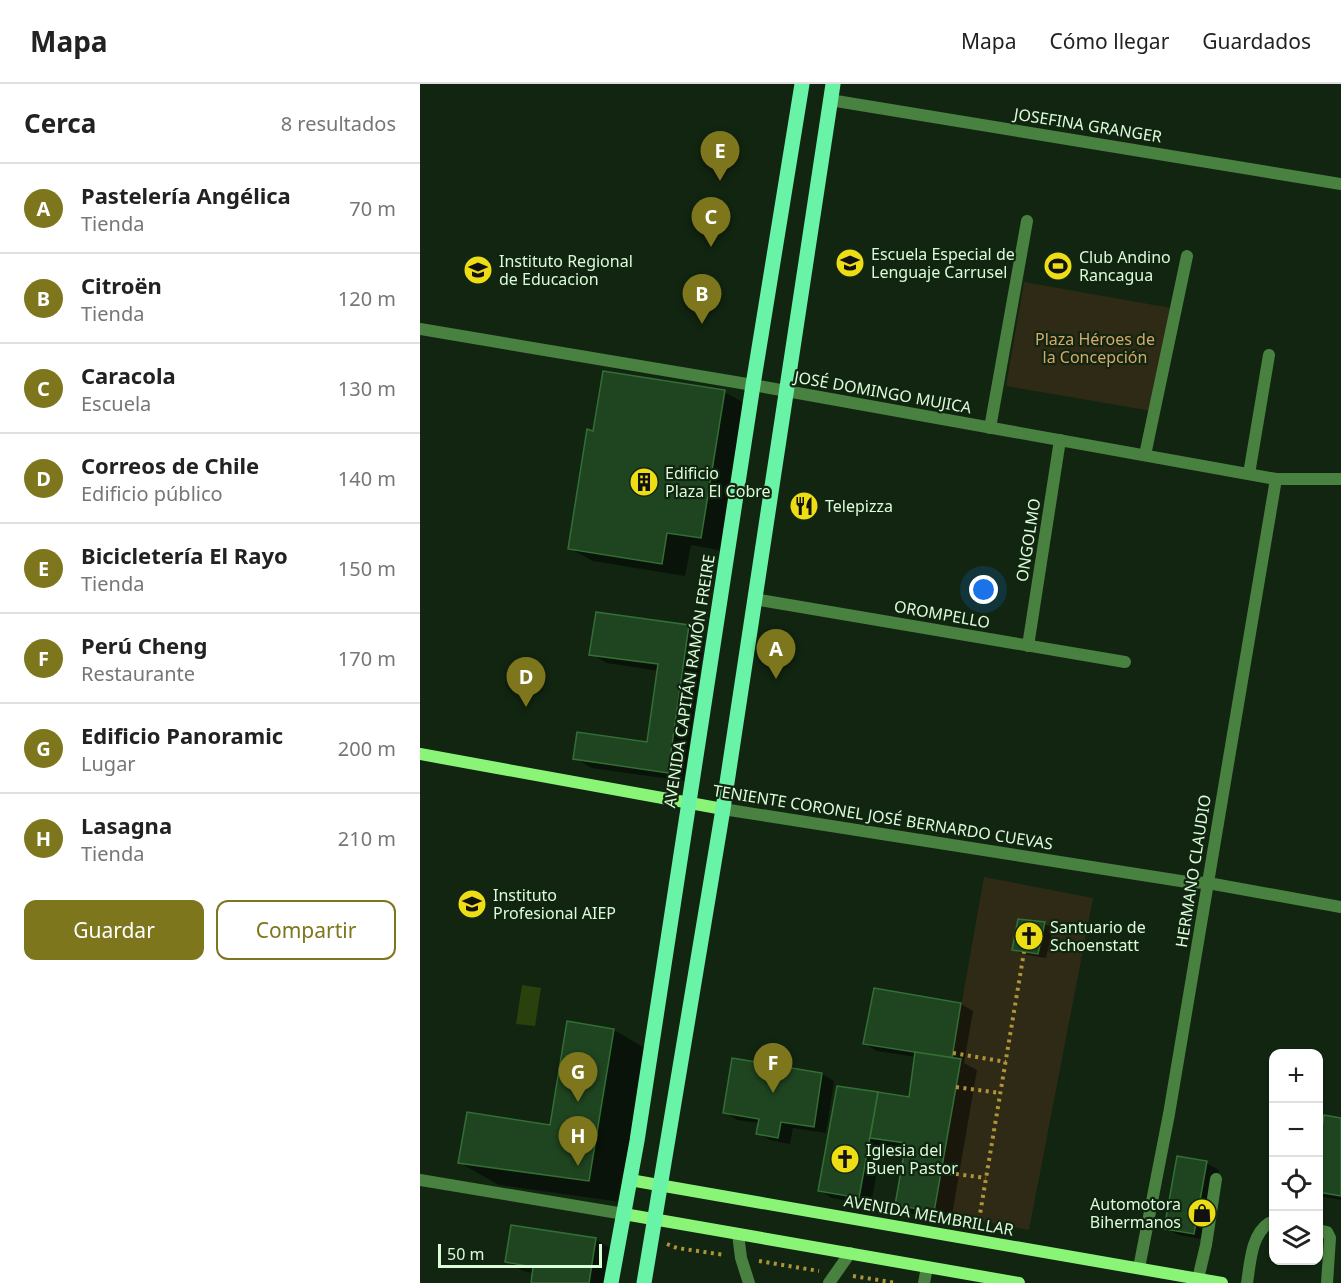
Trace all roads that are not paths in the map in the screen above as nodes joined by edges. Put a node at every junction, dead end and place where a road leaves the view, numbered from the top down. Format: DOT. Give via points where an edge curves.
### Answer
graph roads {
  1 [pos="802,84"];
  2 [pos="833,84"];
  3 [pos="830,100"];
  4 [pos="1341,184"];
  5 [pos="1027,222"];
  6 [pos="1186,256"];
  7 [pos="420,329"];
  8 [pos="1269,355"];
  9 [pos="753,385"];
  10 [pos="785,391"];
  11 [pos="990,428"];
  12 [pos="1060,440"];
  13 [pos="1145,455"];
  14 [pos="1249,474"];
  15 [pos="1276,479"];
  16 [pos="1341,479"];
  17 [pos="754,599"];
  18 [pos="1028,646"];
  19 [pos="1125,662"];
  20 [pos="420,754"];
  21 [pos="689,803"];
  22 [pos="723,809"];
  23 [pos="1208,883"];
  24 [pos="1341,907"];
  25 [pos="1216,1179"];
  26 [pos="420,1180"];
  27 [pos="630,1180"];
  28 [pos="662,1185"];
  29 [pos="624,1214"];
  30 [pos="656,1219"];
  31 [pos="1269,1223"];
  32 [pos="1323,1231"];
  33 [pos="738,1234"];
  34 [pos="850,1253"];
  35 [pos="927,1267"];
  36 [pos="1139,1268"];
  37 [pos="1198,1279"];
  38 [pos="611,1283"];
  39 [pos="644,1283"];
  40 [pos="749,1283"];
  41 [pos="829,1283"];
  42 [pos="924,1283"];
  43 [pos="1019,1283"];
  44 [pos="1222,1283"];
  45 [pos="1247,1283"];
  46 [pos="1327,1283"];
  1 -- 9 [label="main road, AVENIDA CAPITÁN RAMÓN FREIRE"];
  2 -- 3 [label="main road"];
  3 -- 4 [label="street, JOSEFINA GRANGER"];
  3 -- 10 [label="main road"];
  5 -- 11 [label="street"];
  6 -- 13 [label="street"];
  7 -- 9 [label="street, JOSÉ DOMINGO MUJICA"];
  8 -- 14 [label="street"];
  9 -- 10 [label="street, JOSÉ DOMINGO MUJICA"];
  9 -- 21 [label="main road, AVENIDA CAPITÁN RAMÓN FREIRE"];
  10 -- 11 [label="street, JOSÉ DOMINGO MUJICA"];
  10 -- 17 [label="main road"];
  11 -- 12 [label="street, JOSÉ DOMINGO MUJICA"];
  12 -- 13 [label="street, JOSÉ DOMINGO MUJICA"];
  12 -- 18 [label="street, ONGOLMO"];
  13 -- 14 [label="street, JOSÉ DOMINGO MUJICA"];
  14 -- 15 [label="street, JOSÉ DOMINGO MUJICA"];
  15 -- 16 [label="street, JOSÉ DOMINGO MUJICA"];
  15 -- 23 [label="street, HERMANO CLAUDIO"];
  17 -- 18 [label="street, OROMPELLO"];
  17 -- 22 [label="main road"];
  18 -- 19 [label="street, OROMPELLO"];
  20 -- 21 [label="main road, TENIENTE CORONEL JOSÉ BERNARDO CUEVAS"];
  21 -- 22 [label="main road, TENIENTE CORONEL JOSÉ BERNARDO CUEVAS"];
  21 -- 27 [label="main road, AVENIDA CAPITÁN RAMÓN FREIRE"];
  22 -- 23 [label="street, TENIENTE CORONEL JOSÉ BERNARDO CUEVAS"];
  22 -- 28 [label="main road"];
  23 -- 24 [label="street, TENIENTE CORONEL JOSÉ BERNARDO CUEVAS"];
  23 -- 36 [label="street, HERMANO CLAUDIO"];
  25 -- 37 [label="street"];
  26 -- 29 [label="street"];
  27 -- 28 [label="main road, AVENIDA MEMBRILLAR"];
  27 -- 29 [label="main road, AVENIDA CAPITÁN RAMÓN FREIRE"];
  28 -- 30 [label="main road"];
  28 -- 36 [label="main road, AVENIDA MEMBRILLAR"];
  29 -- 30 [label="main road"];
  29 -- 38 [label="main road, AVENIDA CAPITÁN RAMÓN FREIRE"];
  30 -- 33 [label="main road"];
  30 -- 39 [label="main road"];
  31 -- 45 [label="street" via="1260,1230"];
  32 -- 46 [label="street" via="1330,1238"];
  33 -- 34 [label="main road"];
  33 -- 40 [label="street"];
  34 -- 35 [label="main road"];
  34 -- 41 [label="street"];
  35 -- 42 [label="street"];
  35 -- 43 [label="main road"];
  36 -- 37 [label="main road, AVENIDA MEMBRILLAR"];
  37 -- 44 [label="main road, AVENIDA MEMBRILLAR"];
}
